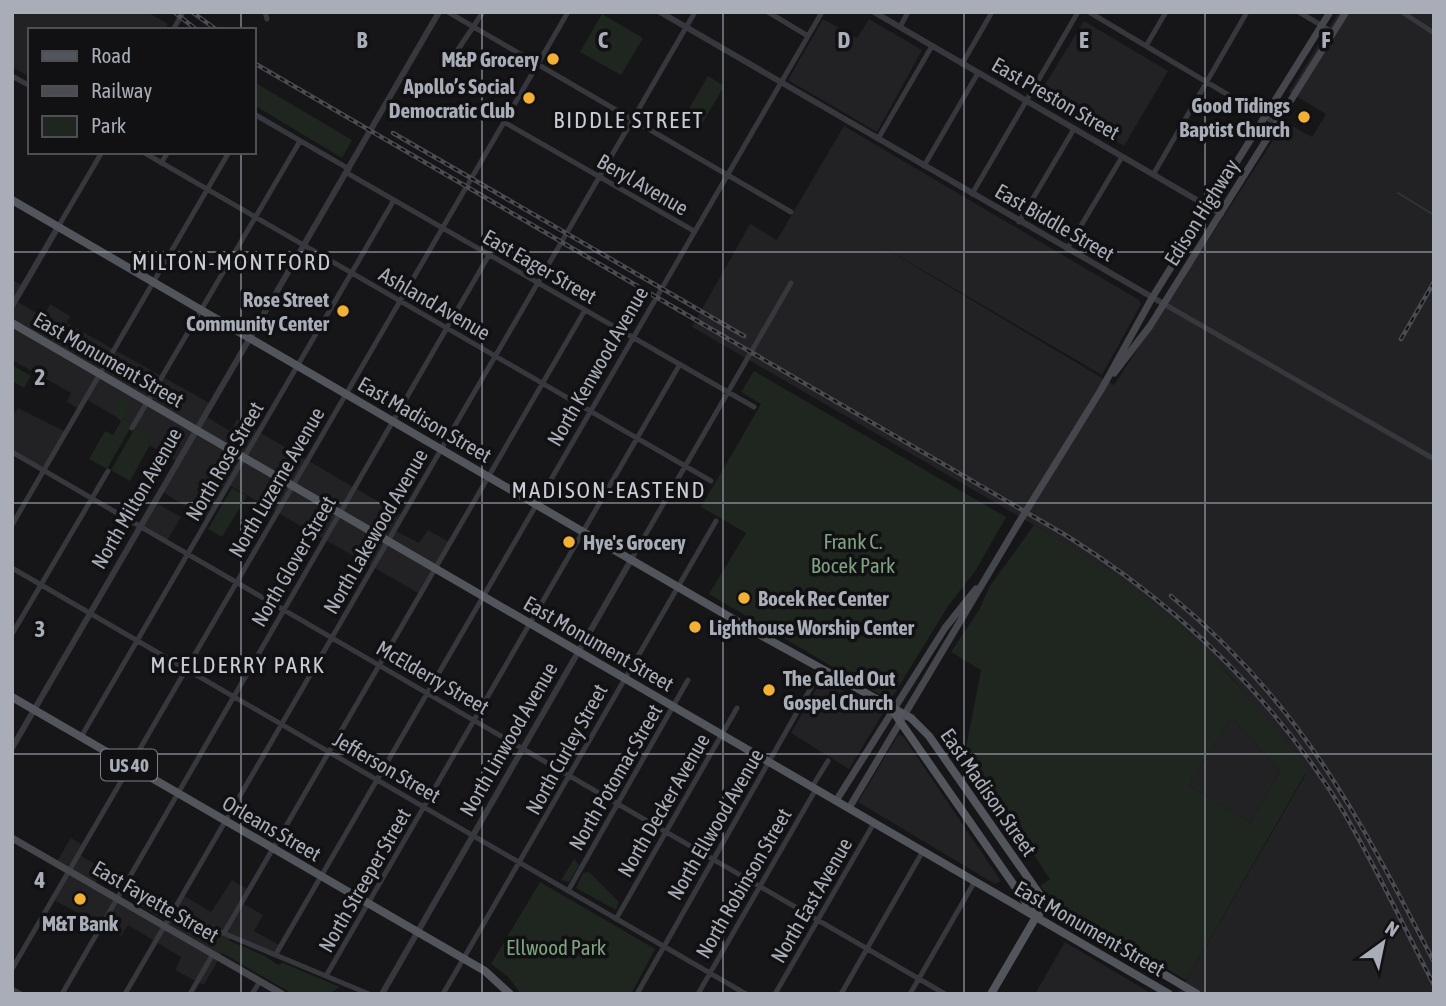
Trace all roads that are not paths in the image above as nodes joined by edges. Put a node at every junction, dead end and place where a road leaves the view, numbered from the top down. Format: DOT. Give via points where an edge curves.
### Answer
graph roads {
  1 [pos="183,12"];
  2 [pos="439,12"];
  3 [pos="448,12"];
  4 [pos="482,12"];
  5 [pos="568,12"];
  6 [pos="660,12"];
  7 [pos="695,12"];
  8 [pos="768,12"];
  9 [pos="822,12"];
  10 [pos="874,12"];
  11 [pos="908,12"];
  12 [pos="992,12"];
  13 [pos="1078,12"];
  14 [pos="1089,12"];
  15 [pos="1166,12"];
  16 [pos="1247,12"];
  17 [pos="1298,12"];
  18 [pos="1330,12"];
  19 [pos="1346,12"];
  20 [pos="1402,12"];
  21 [pos="1322,26"];
  22 [pos="472,27"];
  23 [pos="900,27"];
  24 [pos="174,28"];
  25 [pos="687,28"];
  26 [pos="1334,33"];
  27 [pos="1434,33"];
  28 [pos="808,36"];
  29 [pos="932,46"];
  30 [pos="1146,46"];
  31 [pos="457,51"];
  32 [pos="537,64"];
  33 [pos="962,64"];
  34 [pos="978,73"];
  35 [pos="12,76"];
  36 [pos="1206,82"];
  37 [pos="781,83"];
  38 [pos="28,85"];
  39 [pos="1026,101"];
  40 [pos="256,115"];
  41 [pos="1265,116"];
  42 [pos="633,120"];
  43 [pos="504,122"];
  44 [pos="1277,124"];
  45 [pos="1074,129"];
  46 [pos="878,139"];
  47 [pos="300,141"];
  48 [pos="101,154"];
  49 [pos="147,154"];
  50 [pos="166,154"];
  51 [pos="228,154"];
  52 [pos="1122,157"];
  53 [pos="161,163"];
  54 [pos="924,166"];
  55 [pos="348,171"];
  56 [pos="727,175"];
  57 [pos="1153,175"];
  58 [pos="600,177"];
  59 [pos="208,190"];
  60 [pos="972,194"];
  61 [pos="12,200"];
  62 [pos="394,200"];
  63 [pos="1209,207"];
  64 [pos="791,212"];
  65 [pos="1221,214"];
  66 [pos="256,218"];
  67 [pos="1019,222"];
  68 [pos="58,227"];
  69 [pos="443,228"];
  70 [pos="694,231"];
  71 [pos="304,246"];
  72 [pos="1068,250"];
  73 [pos="489,255"];
  74 [pos="352,273"];
  75 [pos="154,282"];
  76 [pos="538,283"];
  77 [pos="790,283"];
  78 [pos="1152,298"];
  79 [pos="400,301"];
  80 [pos="1164,303"];
  81 [pos="12,306"];
  82 [pos="201,310"];
  83 [pos="585,310"];
  84 [pos="12,323"];
  85 [pos="446,328"];
  86 [pos="632,337"];
  87 [pos="250,338"];
  88 [pos="495,356"];
  89 [pos="680,364"];
  90 [pos="298,366"];
  91 [pos="100,374"];
  92 [pos="542,383"];
  93 [pos="1101,390"];
  94 [pos="728,392"];
  95 [pos="345,393"];
  96 [pos="147,401"];
  97 [pos="754,407"];
  98 [pos="589,411"];
  99 [pos="393,421"];
  100 [pos="132,428"];
  101 [pos="196,429"];
  102 [pos="637,439"];
  103 [pos="441,449"];
  104 [pos="12,452"];
  105 [pos="244,458"];
  106 [pos="1434,459"];
  107 [pos="685,466"];
  108 [pos="44,470"];
  109 [pos="108,471"];
  110 [pos="488,476"];
  111 [pos="711,481"];
  112 [pos="292,485"];
  113 [pos="93,497"];
  114 [pos="535,504"];
  115 [pos="339,512"];
  116 [pos="716,521"];
  117 [pos="12,525"];
  118 [pos="140,526"];
  119 [pos="582,531"];
  120 [pos="388,541"];
  121 [pos="188,554"];
  122 [pos="631,560"];
  123 [pos="12,568"];
  124 [pos="435,568"];
  125 [pos="236,582"];
  126 [pos="41,585"];
  127 [pos="678,587"];
  128 [pos="979,587"];
  129 [pos="483,596"];
  130 [pos="283,609"];
  131 [pos="90,614"];
  132 [pos="530,623"];
  133 [pos="12,634"];
  134 [pos="332,637"];
  135 [pos="137,641"];
  136 [pos="578,651"];
  137 [pos="379,664"];
  138 [pos="186,669"];
  139 [pos="821,670"];
  140 [pos="625,678"];
  141 [pos="688,680"];
  142 [pos="427,692"];
  143 [pos="232,696"];
  144 [pos="12,697"];
  145 [pos="673,706"];
  146 [pos="737,708"];
  147 [pos="34,710"];
  148 [pos="892,710"];
  149 [pos="902,718"];
  150 [pos="475,720"];
  151 [pos="282,724"];
  152 [pos="722,734"];
  153 [pos="81,737"];
  154 [pos="12,748"];
  155 [pos="523,748"];
  156 [pos="328,751"];
  157 [pos="828,761"];
  158 [pos="769,762"];
  159 [pos="129,765"];
  160 [pos="571,775"];
  161 [pos="376,779"];
  162 [pos="814,788"];
  163 [pos="176,792"];
  164 [pos="836,800"];
  165 [pos="618,803"];
  166 [pos="424,807"];
  167 [pos="849,808"];
  168 [pos="224,820"];
  169 [pos="874,823"];
  170 [pos="666,831"];
  171 [pos="472,835"];
  172 [pos="12,838"];
  173 [pos="272,848"];
  174 [pos="923,851"];
  175 [pos="714,859"];
  176 [pos="520,863"];
  177 [pos="69,870"];
  178 [pos="321,876"];
  179 [pos="975,881"];
  180 [pos="761,886"];
  181 [pos="568,891"];
  182 [pos="117,893"];
  183 [pos="368,904"];
  184 [pos="1047,905"];
  185 [pos="172,911"];
  186 [pos="1036,917"];
  187 [pos="616,919"];
  188 [pos="818,919"];
  189 [pos="164,925"];
  190 [pos="417,932"];
  191 [pos="223,933"];
  192 [pos="664,946"];
  193 [pos="867,948"];
  194 [pos="213,954"];
  195 [pos="275,954"];
  196 [pos="464,958"];
  197 [pos="12,969"];
  198 [pos="710,973"];
  199 [pos="327,976"];
  200 [pos="919,978"];
  201 [pos="260,981"];
  202 [pos="12,989"];
  203 [pos="21,994"];
  204 [pos="62,994"];
  205 [pos="125,994"];
  206 [pos="190,994"];
  207 [pos="252,994"];
  208 [pos="282,994"];
  209 [pos="369,994"];
  210 [pos="382,994"];
  211 [pos="443,994"];
  212 [pos="510,994"];
  213 [pos="637,994"];
  214 [pos="698,994"];
  215 [pos="746,994"];
  216 [pos="775,994"];
  217 [pos="841,994"];
  218 [pos="909,994"];
  219 [pos="945,994"];
  220 [pos="991,994"];
  221 [pos="1169,994"];
  222 [pos="1197,994"];
  1 -- 24 [label="street"];
  2 -- 55 [label="street, North Milton Avenue"];
  3 -- 22 [label="street"];
  4 -- 22 [label="street"];
  5 -- 32 [label="street, North Luzerne Avenue"];
  6 -- 25 [label="street, East Biddle Street"];
  7 -- 25 [label="street, North Lakewood Avenue"];
  8 -- 28 [label="street"];
  9 -- 28 [label="street, North Kenwood Avenue"];
  10 -- 23 [label="street, East Preston Street"];
  11 -- 23 [label="street"];
  12 -- 33 [label="street"];
  13 -- 39 [label="street"];
  14 -- 30 [label="street"];
  15 -- 30 [label="street"];
  16 -- 36 [label="street"];
  17 -- 21 [label="street"];
  18 -- 21 [label="main road, Edison Highway"];
  19 -- 26 [label="main road, Edison Highway"];
  20 -- 27 [label="street"];
  21 -- 26 [label="street"];
  21 -- 41 [label="main road, Edison Highway"];
  22 -- 31 [label="street"];
  22 -- 32 [label="street"];
  23 -- 29 [label="street, East Preston Street"];
  25 -- 37 [label="street, East Biddle Street"];
  25 -- 42 [label="street, North Lakewood Avenue"];
  26 -- 44 [label="main road, Edison Highway"];
  28 -- 37 [label="street, North Kenwood Avenue"];
  29 -- 33 [label="street, East Preston Street"];
  29 -- 46 [label="street"];
  30 -- 36 [label="street"];
  32 -- 42 [label="street"];
  32 -- 43 [label="street, North Luzerne Avenue"];
  33 -- 34 [label="street, East Preston Street"];
  34 -- 39 [label="street, East Preston Street"];
  34 -- 54 [label="street"];
  35 -- 38 [label="street"];
  36 -- 41 [label="street"];
  36 -- 57 [label="street"];
  37 -- 46 [label="street, East Biddle Street"];
  37 -- 56 [label="street, North Kenwood Avenue"];
  39 -- 45 [label="street, East Preston Street"];
  39 -- 60 [label="street"];
  40 -- 47 [label="street, East Eager Street"];
  41 -- 44 [label="street"];
  41 -- 63 [label="main road, Edison Highway"];
  42 -- 56 [label="street"];
  42 -- 58 [label="street, North Lakewood Avenue"];
  43 -- 58 [label="street, Beryl Avenue"];
  43 -- 69 [label="street, North Luzerne Avenue"];
  44 -- 65 [label="main road, Edison Highway"];
  45 -- 52 [label="street, East Preston Street"];
  45 -- 67 [label="street"];
  46 -- 54 [label="street, East Biddle Street"];
  47 -- 55 [label="street, East Eager Street"];
  47 -- 66 [label="street"];
  48 -- 68 [label="street"];
  49 -- 53 [label="street, Ashland Avenue"];
  50 -- 53 [label="street"];
  51 -- 59 [label="street"];
  52 -- 57 [label="street, East Preston Street"];
  52 -- 72 [label="street"];
  53 -- 59 [label="street, Ashland Avenue"];
  54 -- 60 [label="street, East Biddle Street"];
  55 -- 62 [label="street, East Eager Street"];
  55 -- 71 [label="street, North Milton Avenue"];
  56 -- 64 [label="street"];
  56 -- 70 [label="street, North Kenwood Avenue"];
  57 -- 63 [label="street, East Preston Street"];
  58 -- 70 [label="street, Beryl Avenue"];
  58 -- 76 [label="street, North Lakewood Avenue"];
  59 -- 66 [label="street, Ashland Avenue"];
  59 -- 75 [label="street"];
  60 -- 67 [label="street, East Biddle Street"];
  61 -- 68 [label="main road, East Madison Street"];
  62 -- 69 [label="street, East Eager Street"];
  62 -- 74 [label="street, North Rose Street"];
  63 -- 65 [label="street, East Preston Street"];
  63 -- 78 [label="main road, Edison Highway"];
  65 -- 80 [label="main road, Edison Highway"];
  66 -- 71 [label="street, Ashland Avenue"];
  66 -- 82 [label="street"];
  67 -- 72 [label="street, East Biddle Street"];
  68 -- 75 [label="main road, East Madison Street"];
  68 -- 81 [label="street"];
  69 -- 73 [label="street, East Eager Street"];
  69 -- 79 [label="street, North Luzerne Avenue"];
  70 -- 86 [label="street, North Kenwood Avenue"];
  71 -- 74 [label="street, Ashland Avenue"];
  71 -- 87 [label="street, North Milton Avenue"];
  72 -- 78 [label="street, East Biddle Street"];
  73 -- 76 [label="street, East Eager Street"];
  73 -- 85 [label="street, North Glover Street"];
  74 -- 79 [label="street, Ashland Avenue"];
  74 -- 90 [label="street, North Rose Street"];
  75 -- 82 [label="main road, East Madison Street"];
  75 -- 91 [label="street"];
  76 -- 83 [label="street, East Eager Street"];
  76 -- 88 [label="street, North Lakewood Avenue"];
  77 -- 94 [label="street, North Linwood Avenue"];
  78 -- 80 [label="street, East Biddle Street"];
  78 -- 93 [label="main road, Edison Highway"];
  79 -- 85 [label="street, Ashland Avenue"];
  79 -- 95 [label="street, North Luzerne Avenue"];
  80 -- 93 [label="main road, Edison Highway"];
  80 -- 106 [label="street, East Biddle Street"];
  82 -- 87 [label="main road, East Madison Street"];
  82 -- 96 [label="street"];
  83 -- 86 [label="street, East Eager Street"];
  83 -- 92 [label="street"];
  84 -- 91 [label="main road, East Monument Street"];
  85 -- 88 [label="street, Ashland Avenue"];
  85 -- 99 [label="street, North Glover Street"];
  86 -- 89 [label="street, East Eager Street"];
  86 -- 98 [label="street, North Kenwood Avenue"];
  87 -- 90 [label="main road, East Madison Street"];
  87 -- 101 [label="street, North Milton Avenue"];
  88 -- 92 [label="street, Ashland Avenue"];
  88 -- 103 [label="street, North Lakewood Avenue"];
  89 -- 94 [label="street, East Eager Street"];
  89 -- 102 [label="street, North Streeper Street"];
  90 -- 95 [label="main road, East Madison Street"];
  90 -- 105 [label="street, North Rose Street"];
  91 -- 96 [label="main road, East Monument Street"];
  91 -- 108 [label="street"];
  92 -- 98 [label="street, Ashland Avenue"];
  92 -- 110 [label="street"];
  93 -- 128 [label="main road, Edison Highway, bridge"];
  94 -- 97 [label="street, East Eager Street"];
  94 -- 107 [label="street, North Linwood Avenue"];
  95 -- 99 [label="main road, East Madison Street"];
  95 -- 112 [label="street, North Luzerne Avenue"];
  96 -- 100 [label="street"];
  96 -- 101 [label="main road, East Monument Street"];
  98 -- 102 [label="street, Ashland Avenue"];
  98 -- 114 [label="street, North Kenwood Avenue"];
  99 -- 103 [label="main road, East Madison Street"];
  99 -- 115 [label="street, North Glover Street"];
  101 -- 105 [label="main road, East Monument Street"];
  101 -- 118 [label="street, North Milton Avenue"];
  102 -- 107 [label="street, Ashland Avenue"];
  102 -- 119 [label="street, North Streeper Street"];
  103 -- 110 [label="main road, East Madison Street"];
  103 -- 120 [label="street, North Lakewood Avenue"];
  104 -- 108 [label="street, McElderry Street"];
  105 -- 112 [label="main road, East Monument Street"];
  105 -- 121 [label="street, North Rose Street"];
  107 -- 111 [label="street, Ashland Avenue"];
  107 -- 122 [label="street, North Linwood Avenue"];
  108 -- 113 [label="street, McElderry Street"];
  108 -- 117 [label="street"];
  109 -- 113 [label="street"];
  110 -- 114 [label="main road, East Madison Street"];
  110 -- 124 [label="street"];
  112 -- 115 [label="main road, East Monument Street"];
  112 -- 125 [label="street, North Luzerne Avenue"];
  113 -- 118 [label="street, McElderry Street"];
  113 -- 126 [label="street"];
  114 -- 119 [label="main road, East Madison Street"];
  114 -- 129 [label="street, North Kenwood Avenue"];
  115 -- 120 [label="main road, East Monument Street"];
  115 -- 130 [label="street, North Glover Street"];
  116 -- 127 [label="street, North Curley Street"];
  118 -- 121 [label="street, McElderry Street"];
  118 -- 131 [label="street, North Milton Avenue"];
  119 -- 122 [label="main road, East Madison Street"];
  119 -- 132 [label="street, North Streeper Street"];
  120 -- 124 [label="main road, East Monument Street"];
  120 -- 134 [label="street, North Lakewood Avenue"];
  121 -- 125 [label="street, McElderry Street"];
  121 -- 135 [label="street, North Rose Street"];
  122 -- 127 [label="main road, East Madison Street"];
  122 -- 136 [label="street, North Linwood Avenue"];
  123 -- 126 [label="street, Jefferson Street"];
  124 -- 129 [label="main road, East Monument Street"];
  124 -- 137 [label="street"];
  125 -- 130 [label="street, McElderry Street"];
  125 -- 138 [label="street, North Luzerne Avenue"];
  126 -- 131 [label="street, Jefferson Street"];
  126 -- 133 [label="street"];
  127 -- 139 [label="main road, East Madison Street"];
  127 -- 140 [label="street, North Curley Street"];
  128 -- 148 [label="main road, Edison Highway" via="945,628"];
  128 -- 149 [label="main road, Edison Highway"];
  129 -- 132 [label="main road, East Monument Street"];
  129 -- 142 [label="street, North Kenwood Avenue"];
  130 -- 134 [label="street, McElderry Street"];
  130 -- 143 [label="street, North Glover Street"];
  131 -- 135 [label="street, Jefferson Street"];
  131 -- 147 [label="street, North Milton Avenue"];
  132 -- 136 [label="main road, East Monument Street"];
  132 -- 150 [label="street, North Streeper Street"];
  134 -- 137 [label="street, McElderry Street"];
  134 -- 151 [label="street, North Lakewood Avenue"];
  135 -- 138 [label="street, Jefferson Street"];
  135 -- 153 [label="street, North Rose Street"];
  136 -- 140 [label="main road, East Monument Street"];
  136 -- 155 [label="street, North Linwood Avenue"];
  137 -- 142 [label="street, McElderry Street"];
  137 -- 156 [label="street"];
  138 -- 143 [label="street, Jefferson Street"];
  138 -- 159 [label="street, North Luzerne Avenue"];
  139 -- 148 [label="main road, East Madison Street"];
  139 -- 158 [label="street, North Ellwood Avenue"];
  140 -- 145 [label="main road, East Monument Street"];
  140 -- 160 [label="street, North Curley Street"];
  141 -- 145 [label="street, North Potomac Street"];
  142 -- 150 [label="street, McElderry Street"];
  142 -- 161 [label="street, North Kenwood Avenue"];
  143 -- 151 [label="street, Jefferson Street"];
  143 -- 163 [label="street, North Glover Street"];
  144 -- 147 [label="main road, Orleans Street / US 40"];
  145 -- 152 [label="main road, East Monument Street"];
  145 -- 165 [label="street, North Potomac Street"];
  146 -- 152 [label="street, North Decker Avenue"];
  147 -- 153 [label="main road, Orleans Street / US 40"];
  147 -- 154 [label="street, North Milton Avenue"];
  148 -- 149 [label="main road, East Madison Street"];
  148 -- 164 [label="main road, Edison Highway"];
  149 -- 167 [label="main road, Edison Highway"];
  149 -- 184 [label="main road, East Madison Street" via="929,736"];
  149 -- 186 [label="main road, East Madison Street"];
  150 -- 155 [label="street, McElderry Street"];
  150 -- 166 [label="street, North Streeper Street"];
  151 -- 156 [label="street, Jefferson Street"];
  151 -- 168 [label="street, North Lakewood Avenue"];
  152 -- 158 [label="main road, East Monument Street"];
  152 -- 170 [label="street, North Decker Avenue"];
  153 -- 159 [label="main road, Orleans Street / US 40"];
  155 -- 160 [label="street, McElderry Street"];
  155 -- 171 [label="street, North Linwood Avenue"];
  156 -- 161 [label="street, Jefferson Street"];
  156 -- 173 [label="street"];
  157 -- 162 [label="street, North Robinson Street"];
  158 -- 162 [label="main road, East Monument Street"];
  158 -- 175 [label="street, North Ellwood Avenue"];
  159 -- 163 [label="main road, Orleans Street / US 40"];
  159 -- 177 [label="street, North Luzerne Avenue"];
  160 -- 165 [label="street, McElderry Street"];
  160 -- 176 [label="street, North Curley Street"];
  161 -- 166 [label="street, Jefferson Street"];
  161 -- 178 [label="street, North Kenwood Avenue"];
  162 -- 164 [label="main road, East Monument Street"];
  162 -- 180 [label="street, North Robinson Street"];
  163 -- 168 [label="main road, Orleans Street / US 40"];
  163 -- 182 [label="street, North Glover Street"];
  164 -- 167 [label="main road, East Monument Street"];
  165 -- 170 [label="street, McElderry Street"];
  165 -- 181 [label="street, North Potomac Street"];
  166 -- 171 [label="street, Jefferson Street"];
  166 -- 183 [label="street, North Streeper Street"];
  167 -- 169 [label="main road, East Monument Street"];
  168 -- 173 [label="main road, Orleans Street / US 40"];
  168 -- 185 [label="street, North Lakewood Avenue"];
  169 -- 174 [label="main road, East Monument Street"];
  169 -- 188 [label="street, North East Avenue"];
  170 -- 175 [label="street, McElderry Street"];
  170 -- 187 [label="street, North Decker Avenue"];
  171 -- 176 [label="street, Jefferson Street"];
  171 -- 190 [label="street, North Linwood Avenue"];
  172 -- 177 [label="main road, East Fayette Street"];
  173 -- 178 [label="main road, Orleans Street / US 40"];
  173 -- 191 [label="street"];
  174 -- 179 [label="main road, East Monument Street"];
  174 -- 193 [label="street"];
  175 -- 180 [label="street, McElderry Street"];
  175 -- 192 [label="street, North Ellwood Avenue"];
  176 -- 181 [label="street, Jefferson Street"];
  176 -- 196 [label="street, North Curley Street"];
  177 -- 182 [label="main road, East Fayette Street"];
  177 -- 197 [label="street, North Luzerne Avenue"];
  178 -- 183 [label="main road, Orleans Street / US 40"];
  178 -- 195 [label="street, North Kenwood Avenue"];
  179 -- 186 [label="main road, East Monument Street"];
  179 -- 200 [label="street"];
  180 -- 188 [label="street, McElderry Street"];
  180 -- 198 [label="street, North Robinson Street"];
  181 -- 187 [label="street, Jefferson Street"];
  182 -- 185 [label="street"];
  182 -- 189 [label="main road, East Fayette Street"];
  182 -- 204 [label="street, North Glover Street"];
  183 -- 190 [label="main road, Orleans Street / US 40"];
  183 -- 199 [label="street, North Streeper Street"];
  184 -- 186 [label="main road"];
  184 -- 222 [label="main road, East Monument Street"];
  185 -- 189 [label="street, North Lakewood Avenue"];
  185 -- 191 [label="street"];
  186 -- 220 [label="main road"];
  186 -- 221 [label="main road, East Monument Street"];
  187 -- 192 [label="street, Jefferson Street"];
  188 -- 193 [label="street, McElderry Street"];
  188 -- 216 [label="street, North East Avenue"];
  189 -- 194 [label="main road, East Fayette Street"];
  189 -- 205 [label="street, North Lakewood Avenue"];
  190 -- 196 [label="main road, Orleans Street / US 40"];
  190 -- 210 [label="street, North Linwood Avenue"];
  191 -- 195 [label="street"];
  192 -- 198 [label="street, Jefferson Street"];
  192 -- 213 [label="street, North Ellwood Avenue"];
  193 -- 200 [label="street, McElderry Street"];
  193 -- 217 [label="street"];
  194 -- 201 [label="main road, East Fayette Street"];
  194 -- 206 [label="street"];
  195 -- 199 [label="street"];
  196 -- 211 [label="street, North Curley Street"];
  196 -- 212 [label="main road, Orleans Street / US 40"];
  198 -- 214 [label="street, North Robinson Street"];
  198 -- 215 [label="street, Jefferson Street"];
  199 -- 209 [label="street"];
  200 -- 218 [label="street"];
  200 -- 219 [label="street, McElderry Street"];
  201 -- 207 [label="street"];
  201 -- 208 [label="main road, East Fayette Street"];
  202 -- 203 [label="street"];
}
